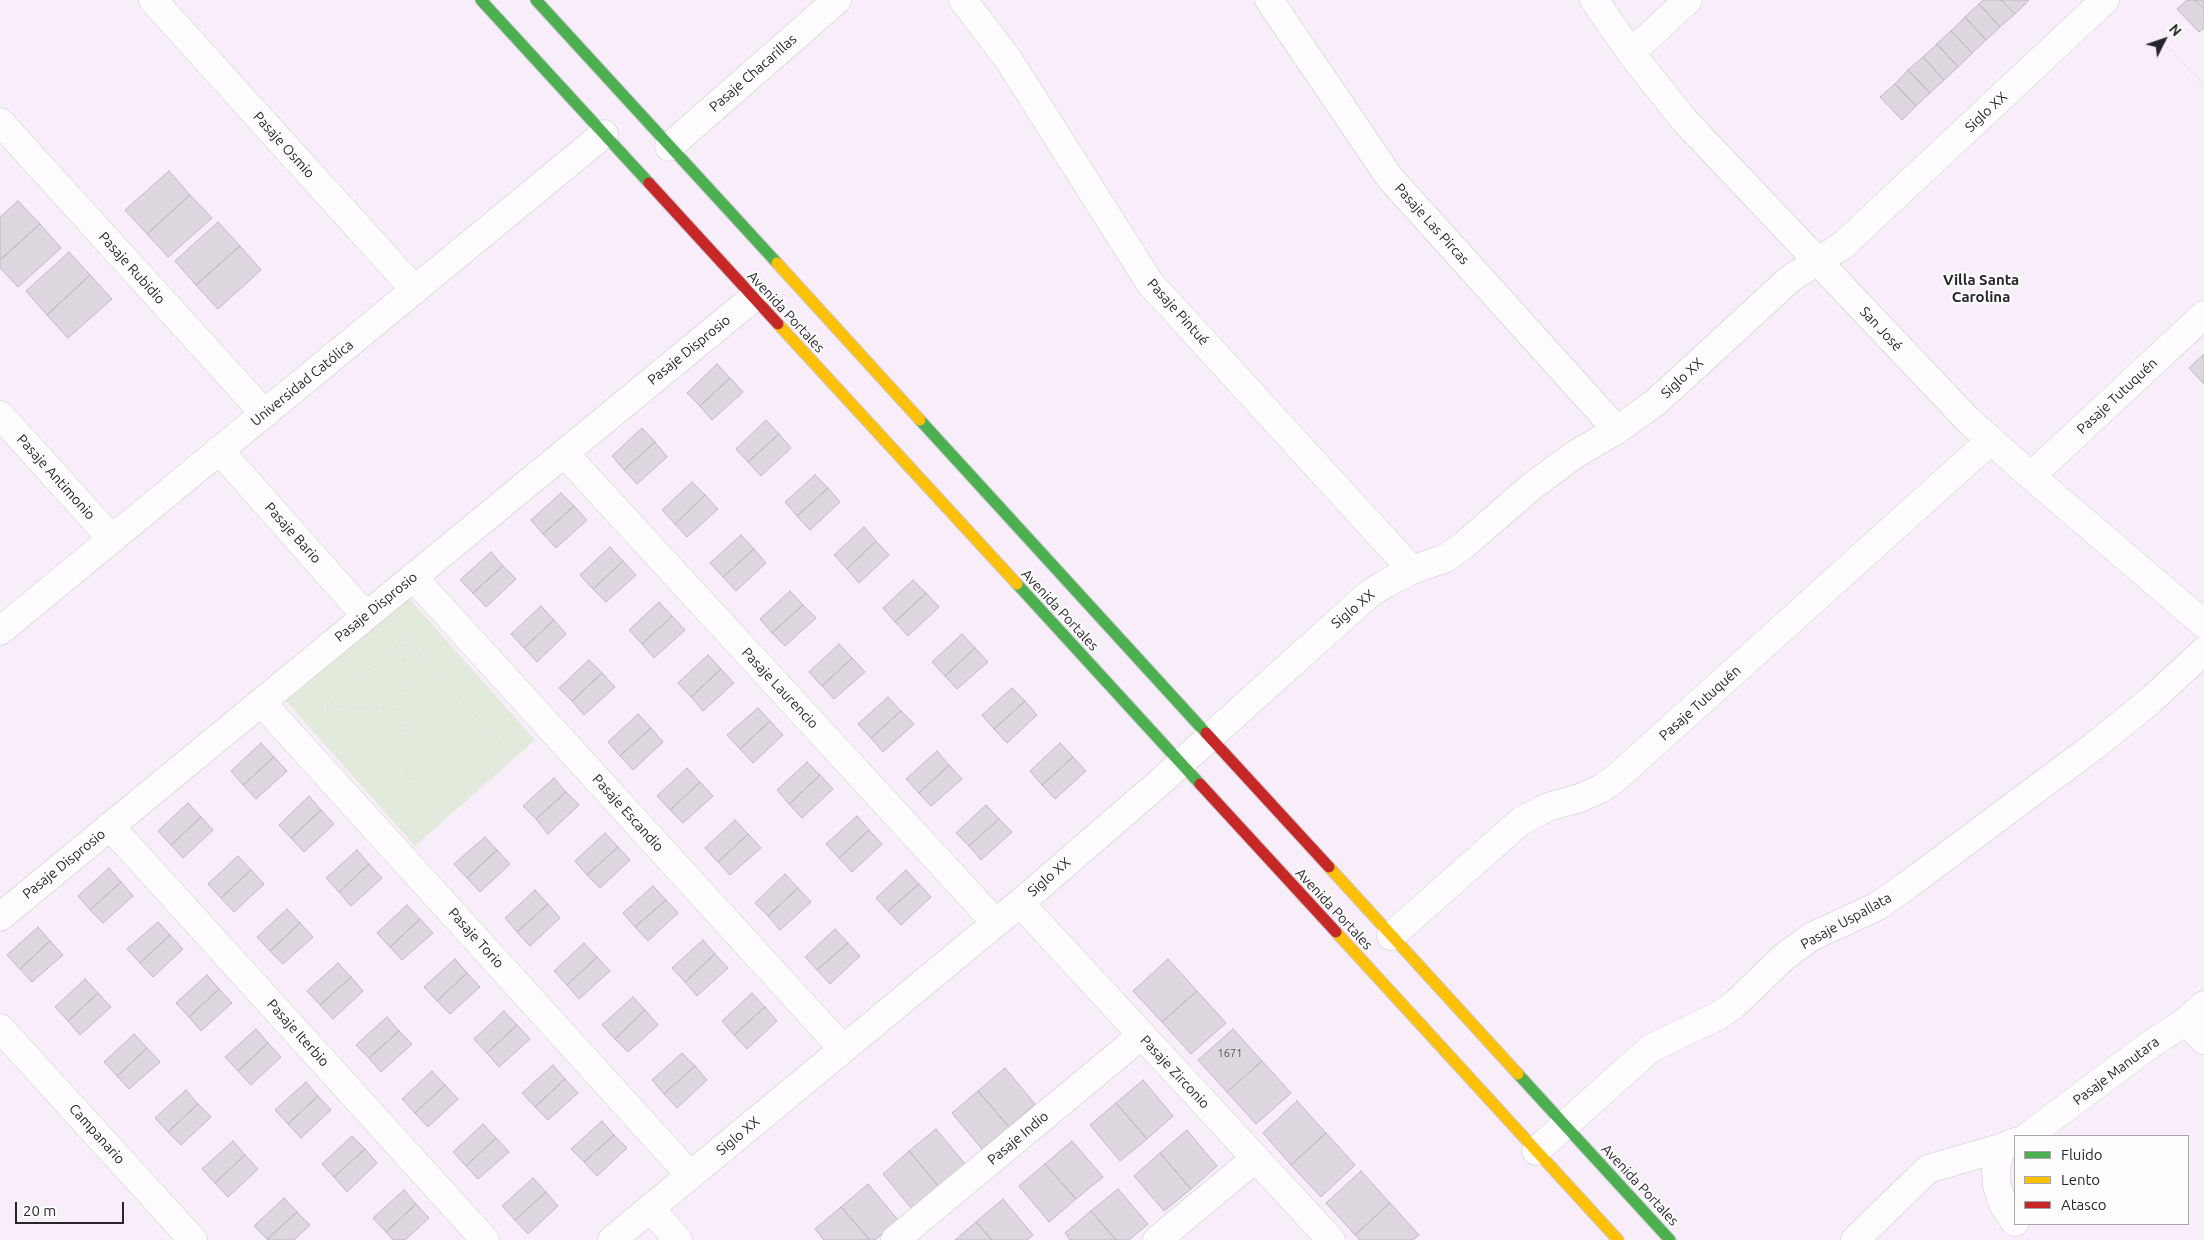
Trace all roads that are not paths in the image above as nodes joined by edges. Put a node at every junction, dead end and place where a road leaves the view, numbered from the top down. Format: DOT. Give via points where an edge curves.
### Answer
graph roads {
  1 [pos="153,0"];
  2 [pos="481,0"];
  3 [pos="536,0"];
  4 [pos="837,0"];
  5 [pos="962,0"];
  6 [pos="1270,0"];
  7 [pos="1594,0"];
  8 [pos="1688,0"];
  9 [pos="2105,0"];
  10 [pos="1631,53"];
  11 [pos="0,122"];
  12 [pos="604,134"];
  13 [pos="669,147"];
  14 [pos="1817,261"];
  15 [pos="415,290"];
  16 [pos="753,298"];
  17 [pos="2204,315"];
  18 [pos="265,414"];
  19 [pos="0,415"];
  20 [pos="1617,430"];
  21 [pos="1990,441"];
  22 [pos="219,450"];
  23 [pos="564,453"];
  24 [pos="2031,476"];
  25 [pos="112,539"];
  26 [pos="1412,570"];
  27 [pos="413,577"];
  28 [pos="366,616"];
  29 [pos="2204,624"];
  30 [pos="0,631"];
  31 [pos="2204,651"];
  32 [pos="261,702"];
  33 [pos="1209,737"];
  34 [pos="1181,763"];
  35 [pos="110,826"];
  36 [pos="1020,903"];
  37 [pos="0,917"];
  38 [pos="996,922"];
  39 [pos="1391,936"];
  40 [pos="2198,1022"];
  41 [pos="0,1028"];
  42 [pos="1142,1035"];
  43 [pos="843,1049"];
  44 [pos="1565,1126"];
  45 [pos="2029,1135"];
  46 [pos="2008,1145"];
  47 [pos="1536,1151"];
  48 [pos="1256,1158"];
  49 [pos="690,1175"];
  50 [pos="650,1208"];
  51 [pos="2014,1220"];
  52 [pos="2018,1225"];
  53 [pos="193,1240"];
  54 [pos="485,1240"];
  55 [pos="612,1240"];
  56 [pos="678,1240"];
  57 [pos="895,1240"];
  58 [pos="1157,1240"];
  59 [pos="1332,1240"];
  60 [pos="1618,1240"];
  61 [pos="1670,1240"];
  62 [pos="1855,1240"];
  63 [pos="2030,1240"];
  1 -- 15 [label="street, Pasaje Osmio"];
  2 -- 12 [label="main road, Avenida Portales"];
  3 -- 13 [label="main road, Avenida Portales"];
  4 -- 13 [label="street, Pasaje Chacarillas"];
  5 -- 26 [label="street, Pasaje Pintué" via="1008,59 1150,283"];
  6 -- 20 [label="street, Pasaje Las Pircas" via="1390,178"];
  7 -- 10 [label="street, San José"];
  8 -- 10 [label="street"];
  9 -- 14 [label="street, Siglo XX" via="1842,246"];
  10 -- 14 [label="street, San José" via="1684,120"];
  11 -- 18 [label="street, Pasaje Rubidio"];
  12 -- 15 [label="street, Universidad Católica"];
  12 -- 16 [label="main road, Avenida Portales"];
  13 -- 33 [label="main road, Avenida Portales"];
  14 -- 20 [label="street, Siglo XX" via="1791,278 1656,402"];
  14 -- 21 [label="street, San José"];
  15 -- 18 [label="street, Universidad Católica"];
  16 -- 23 [label="street, Pasaje Disprosio"];
  16 -- 34 [label="main road, Avenida Portales"];
  17 -- 24 [label="street, Pasaje Tutuquén"];
  18 -- 22 [label="street, Universidad Católica"];
  19 -- 25 [label="street, Pasaje Antimonio"];
  20 -- 26 [label="street, Siglo XX" via="1574,455 1531,487 1446,558"];
  21 -- 24 [label="street, San José"];
  21 -- 39 [label="street, Pasaje Tutuquén" via="1616,778 1602,788 1522,821"];
  22 -- 25 [label="street, Universidad Católica"];
  22 -- 28 [label="street, Pasaje Bario"];
  23 -- 27 [label="street, Pasaje Disprosio"];
  23 -- 38 [label="street, Pasaje Laurencio"];
  24 -- 29 [label="street, San José"];
  25 -- 30 [label="street, Universidad Católica"];
  26 -- 33 [label="street, Siglo XX" via="1369,594"];
  27 -- 28 [label="street, Pasaje Disprosio"];
  27 -- 43 [label="street, Pasaje Escandio"];
  28 -- 32 [label="street, Pasaje Disprosio"];
  31 -- 44 [label="street, Pasaje Uspallata" via="2151,700 2061,771 1878,906 1828,928 1785,956 1718,1016 1652,1048"];
  32 -- 35 [label="street, Pasaje Disprosio"];
  32 -- 49 [label="street, Pasaje Torio"];
  33 -- 34 [label="street, Siglo XX"];
  33 -- 39 [label="main road, Avenida Portales"];
  34 -- 36 [label="street, Siglo XX"];
  34 -- 47 [label="main road, Avenida Portales"];
  35 -- 37 [label="street, Pasaje Disprosio"];
  35 -- 54 [label="street, Pasaje Iterbio"];
  36 -- 38 [label="street, Siglo XX"];
  36 -- 42 [label="street, Pasaje Zirconio"];
  38 -- 43 [label="street, Siglo XX"];
  39 -- 44 [label="main road, Avenida Portales"];
  40 -- 45 [label="street, Pasaje Manutara" via="2148,1046"];
  41 -- 53 [label="street, Campanario"];
  42 -- 48 [label="street, Pasaje Zirconio"];
  42 -- 57 [label="street, Pasaje Indio"];
  43 -- 49 [label="street, Siglo XX"];
  44 -- 47 [label="street, Pasaje Uspallata"];
  44 -- 61 [label="main road, Avenida Portales"];
  46 -- 51 [label="street" via="1996,1170 1997,1186 2003,1204"];
  46 -- 62 [label="street" via="1928,1169"];
  47 -- 60 [label="main road, Avenida Portales"];
  48 -- 58 [label="street"];
  48 -- 59 [label="street, Pasaje Zirconio"];
  49 -- 50 [label="street, Siglo XX"];
  50 -- 55 [label="street, Siglo XX"];
  50 -- 56 [label="street"];
  52 -- 63 [label="street"];
}
